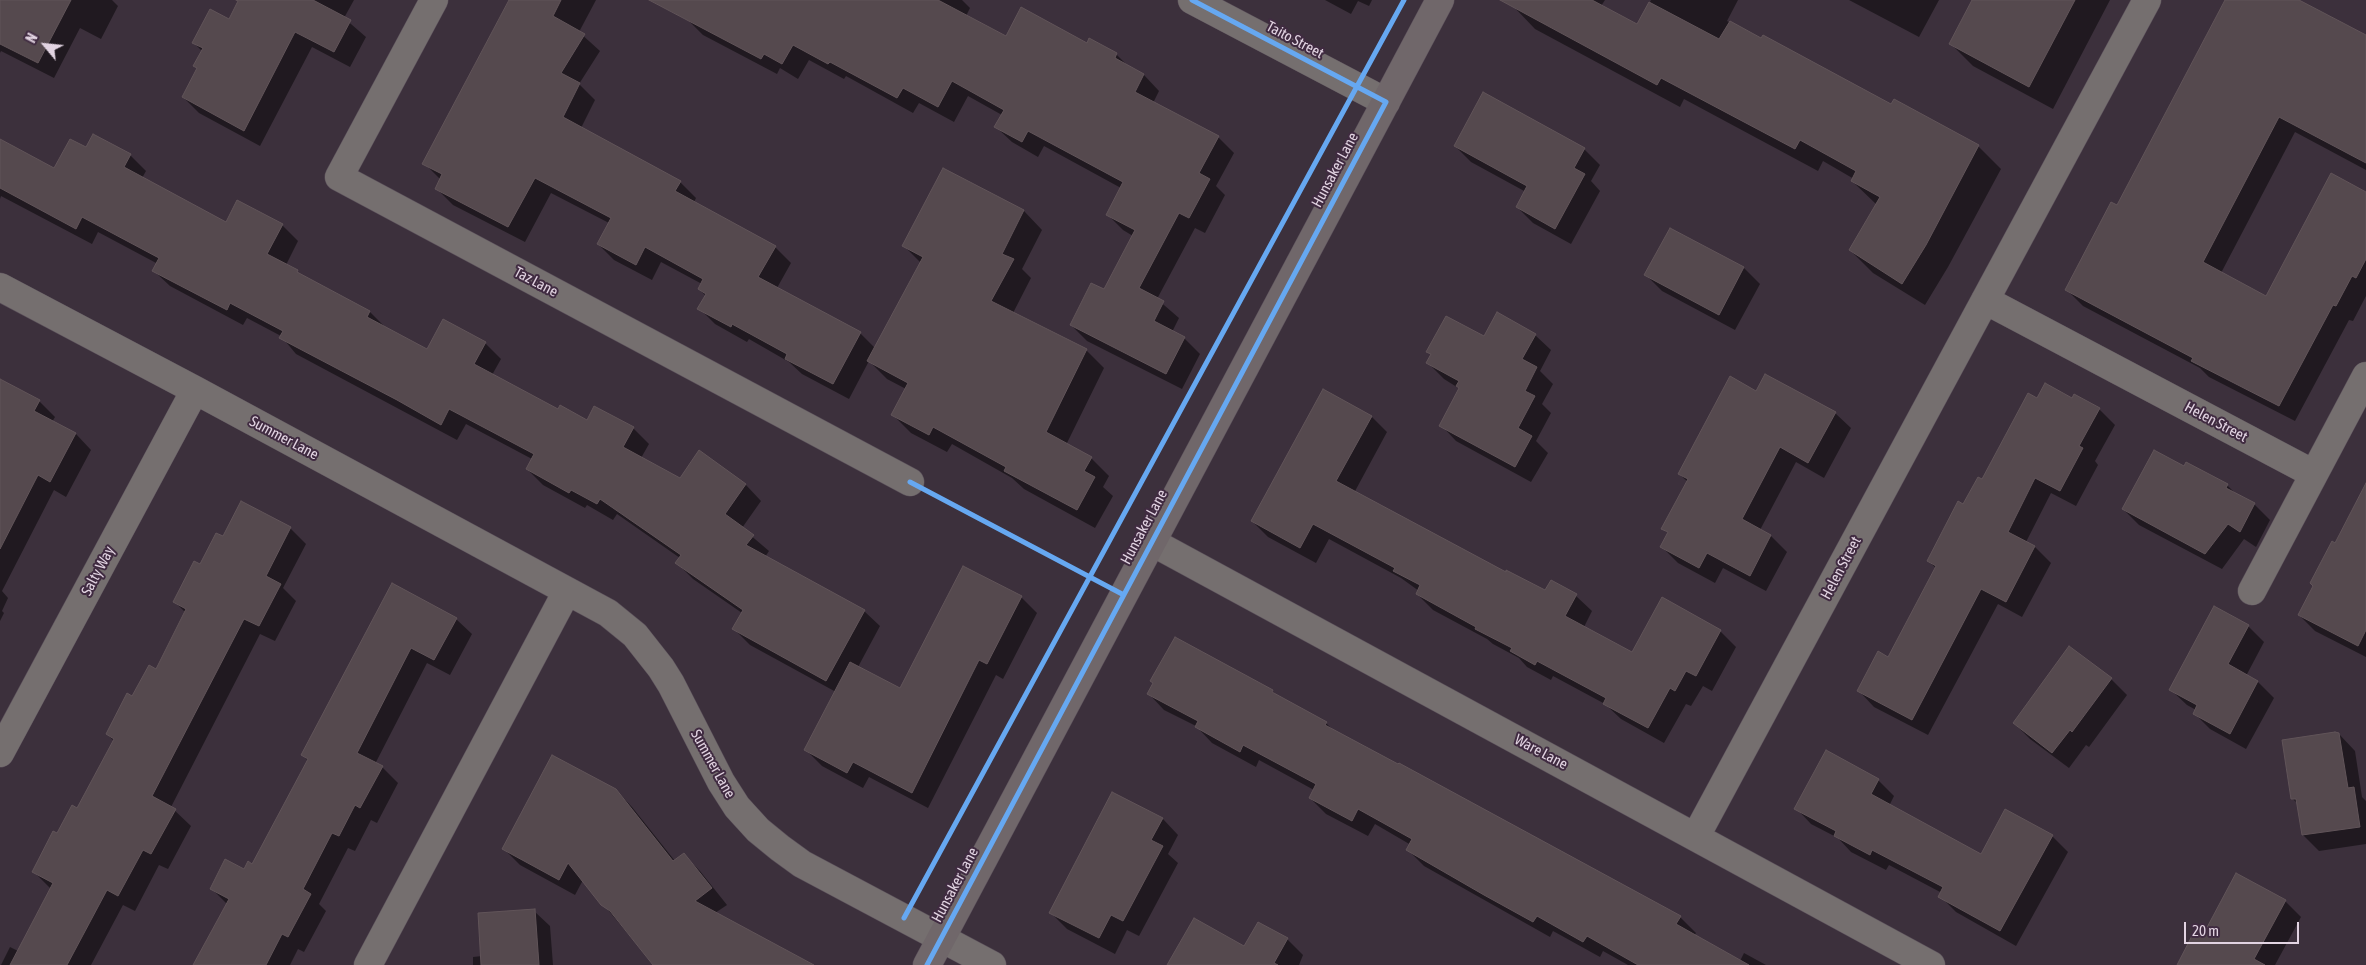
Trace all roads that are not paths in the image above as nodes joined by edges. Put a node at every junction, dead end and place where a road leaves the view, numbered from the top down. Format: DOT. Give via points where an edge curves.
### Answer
graph roads {
  1 [pos="434,0"];
  2 [pos="1192,0"];
  3 [pos="1440,0"];
  4 [pos="2147,0"];
  5 [pos="1386,102"];
  6 [pos="0,287"];
  7 [pos="1985,300"];
  8 [pos="2366,376"];
  9 [pos="195,390"];
  10 [pos="2314,474"];
  11 [pos="910,482"];
  12 [pos="1150,541"];
  13 [pos="567,591"];
  14 [pos="2252,591"];
  15 [pos="0,753"];
  16 [pos="1696,836"];
  17 [pos="941,938"];
  18 [pos="368,965"];
  19 [pos="927,965"];
  20 [pos="992,965"];
  21 [pos="1931,965"];
  1 -- 11 [label="street, Taz Lane" via="339,177"];
  2 -- 5 [label="street, Taito Street"];
  3 -- 5 [label="street, Hunsaker Lane"];
  4 -- 7 [label="street, Helen Street"];
  5 -- 12 [label="street, Hunsaker Lane"];
  6 -- 9 [label="street, Summer Lane"];
  7 -- 10 [label="street, Helen Street"];
  7 -- 16 [label="street, Helen Street"];
  8 -- 10 [label="street"];
  9 -- 13 [label="street, Summer Lane"];
  9 -- 15 [label="street, Salty Way"];
  10 -- 14 [label="street"];
  12 -- 16 [label="street, Ware Lane"];
  12 -- 17 [label="street, Hunsaker Lane"];
  13 -- 17 [label="street, Summer Lane" via="614,618 648,651 671,684 721,782 737,807 758,830 802,864"];
  13 -- 18 [label="street"];
  16 -- 21 [label="street, Ware Lane"];
  17 -- 19 [label="street, Hunsaker Lane"];
  17 -- 20 [label="street, Summer Lane"];
}
